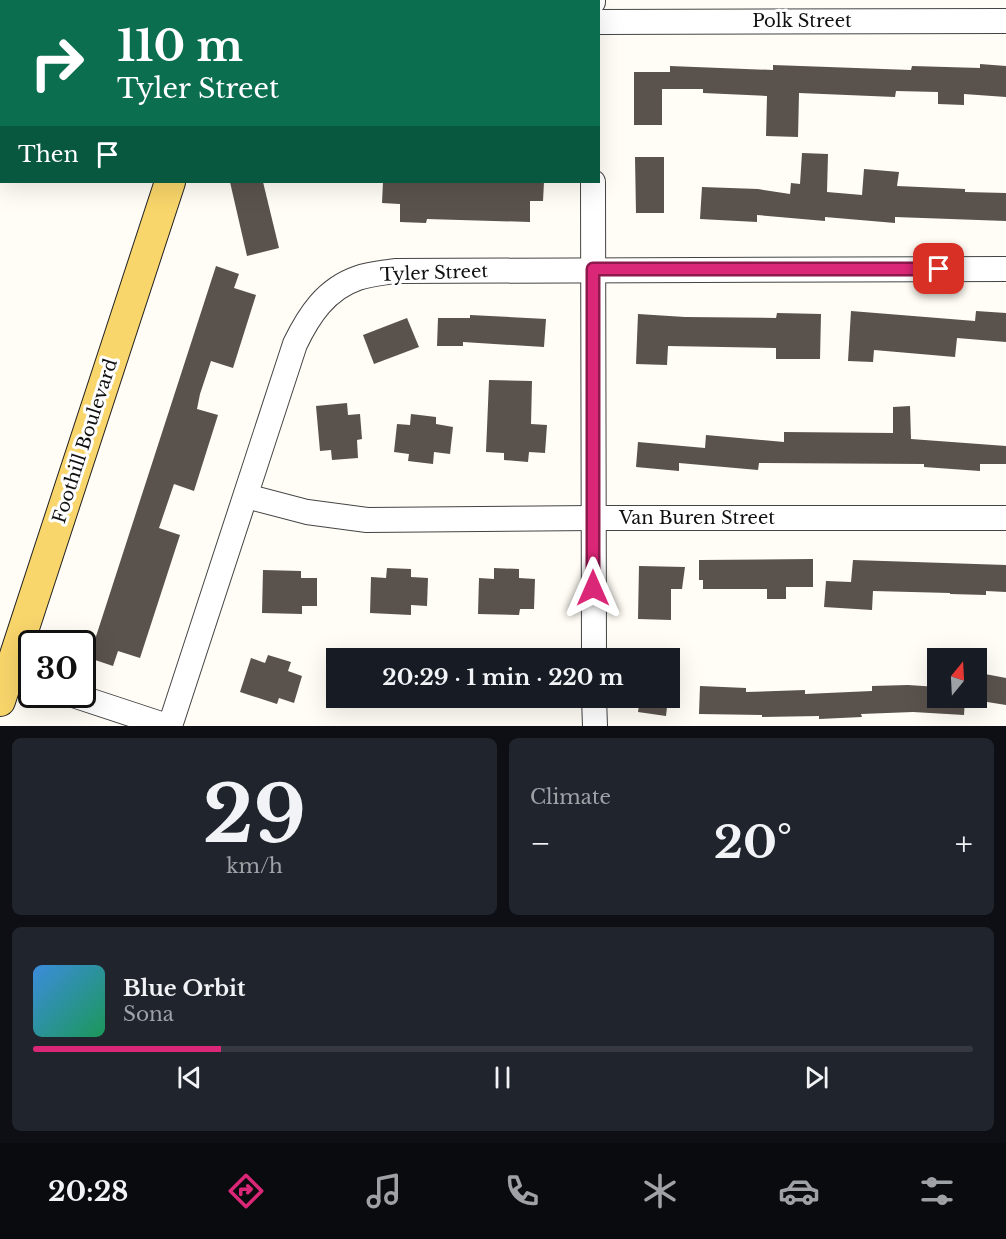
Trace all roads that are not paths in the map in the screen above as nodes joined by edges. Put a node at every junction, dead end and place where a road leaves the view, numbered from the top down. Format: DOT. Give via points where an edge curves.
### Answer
graph roads {
  1 [pos="1006,21"];
  2 [pos="600,22"];
  3 [pos="170,183"];
  4 [pos="593,183"];
  5 [pos="593,269"];
  6 [pos="1006,269"];
  7 [pos="246,496"];
  8 [pos="593,518"];
  9 [pos="1006,518"];
  10 [pos="594,648"];
  11 [pos="13,686"];
  12 [pos="96,702"];
  13 [pos="594,708"];
  14 [pos="169,726"];
  15 [pos="594,726"];
  1 -- 2 [label="street, Polk Street"];
  3 -- 11 [label="main road, Foothill Boulevard"];
  4 -- 5 [label="street"];
  5 -- 6 [label="street, Tyler Street"];
  5 -- 7 [label="street, Tyler Street" via="395,271 358,278 330,291 307,320 295,344"];
  5 -- 8 [label="street"];
  7 -- 8 [label="street, Van Buren Street" via="307,512 367,520"];
  7 -- 14 [label="street, Tyler Street"];
  8 -- 9 [label="street, Van Buren Street"];
  8 -- 10 [label="street"];
  12 -- 14 [label="street"];
  13 -- 15 [label="street"];
}
